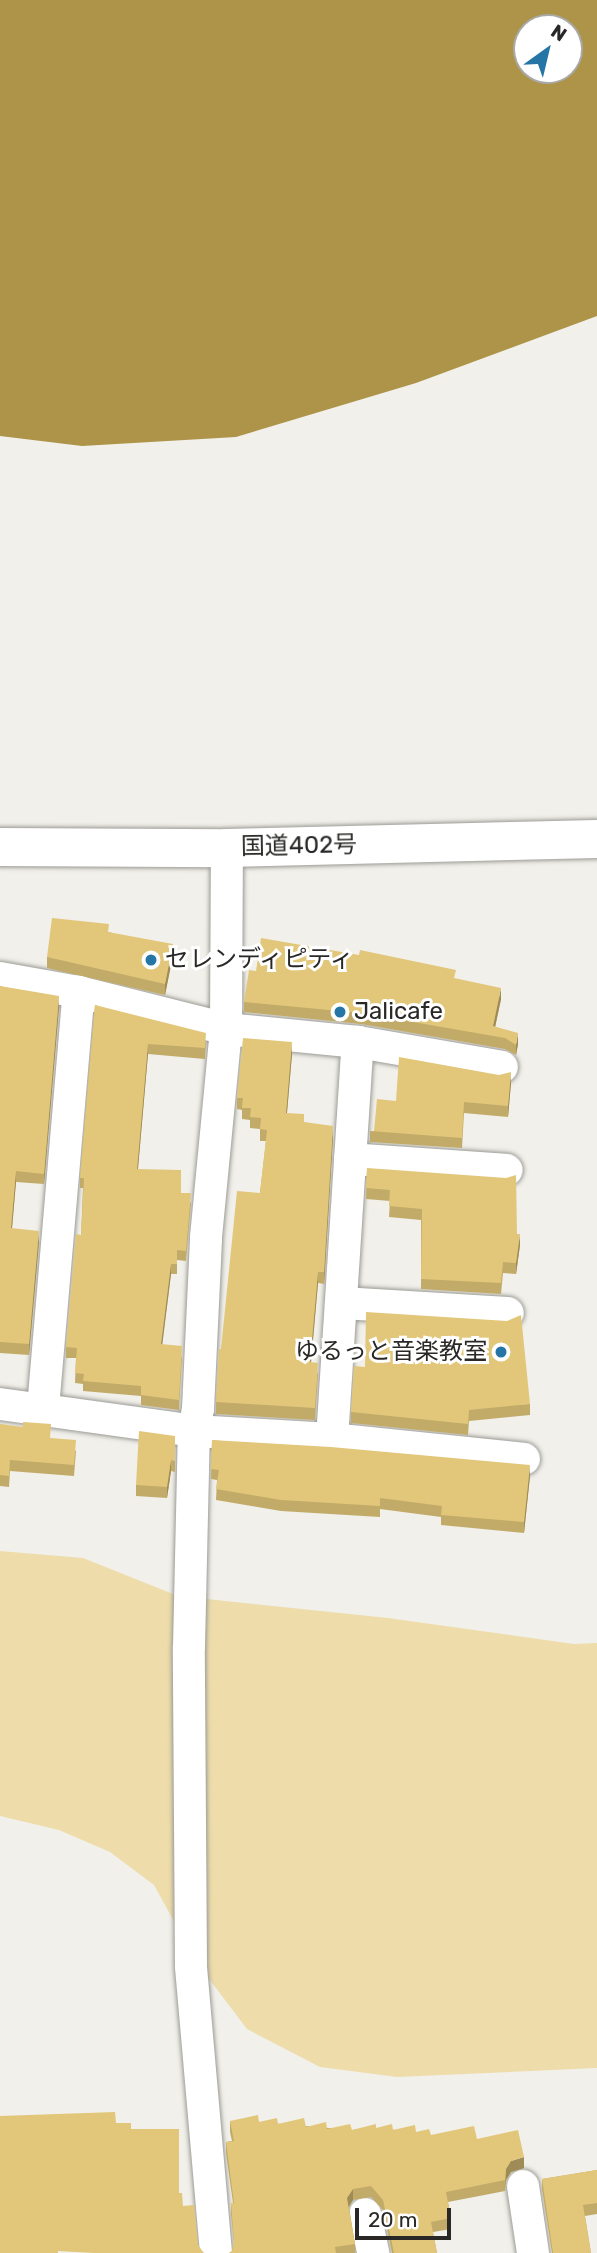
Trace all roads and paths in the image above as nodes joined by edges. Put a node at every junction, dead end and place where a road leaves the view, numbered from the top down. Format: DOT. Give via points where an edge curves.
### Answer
graph roads {
  1 [pos="597,839"];
  2 [pos="0,847"];
  3 [pos="227,848"];
  4 [pos="0,978"];
  5 [pos="79,992"];
  6 [pos="226,1029"];
  7 [pos="358,1042"];
  8 [pos="502,1067"];
  9 [pos="351,1159"];
  10 [pos="507,1170"];
  11 [pos="341,1303"];
  12 [pos="508,1313"];
  13 [pos="0,1404"];
  14 [pos="43,1408"];
  15 [pos="194,1431"];
  16 [pos="332,1439"];
  17 [pos="523,1459"];
  18 [pos="523,2186"];
  19 [pos="365,2214"];
  20 [pos="216,2253"];
  21 [pos="373,2253"];
  22 [pos="533,2253"];
  1 -- 3 [label="highway, 国道402号"];
  2 -- 3 [label="highway, 国道402号"];
  3 -- 6 [label="street"];
  4 -- 5 [label="street"];
  5 -- 6 [label="street"];
  5 -- 14 [label="street"];
  6 -- 7 [label="street"];
  6 -- 15 [label="street"];
  7 -- 8 [label="street"];
  7 -- 9 [label="street"];
  9 -- 10 [label="street"];
  9 -- 11 [label="street"];
  11 -- 12 [label="street"];
  11 -- 16 [label="street"];
  13 -- 14 [label="street"];
  14 -- 15 [label="street"];
  15 -- 16 [label="street"];
  15 -- 20 [label="street" via="189,1647 191,1966"];
  16 -- 17 [label="street"];
  18 -- 22 [label="street"];
  19 -- 21 [label="street"];
}
